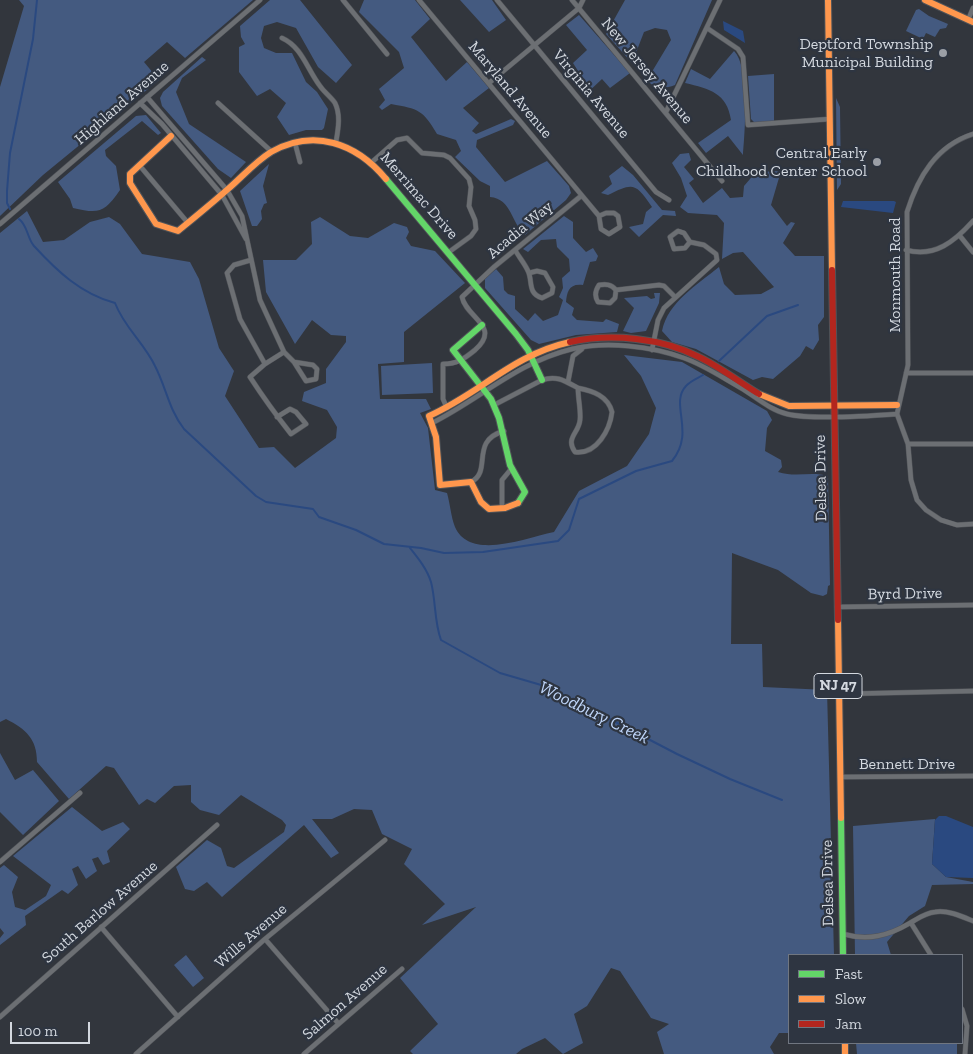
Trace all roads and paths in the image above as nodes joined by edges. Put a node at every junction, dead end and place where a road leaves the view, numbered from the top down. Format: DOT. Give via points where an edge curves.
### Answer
graph roads {
  1 [pos="260,0"];
  2 [pos="343,0"];
  3 [pos="419,0"];
  4 [pos="497,0"];
  5 [pos="572,0"];
  6 [pos="583,0"];
  7 [pos="720,0"];
  8 [pos="828,0"];
  9 [pos="925,0"];
  10 [pos="579,8"];
  11 [pos="973,8"];
  12 [pos="971,21"];
  13 [pos="707,28"];
  14 [pos="282,38"];
  15 [pos="534,45"];
  16 [pos="387,54"];
  17 [pos="489,83"];
  18 [pos="147,97"];
  19 [pos="140,103"];
  20 [pos="218,103"];
  21 [pos="666,112"];
  22 [pos="830,119"];
  23 [pos="973,134"];
  24 [pos="171,136"];
  25 [pos="336,142"];
  26 [pos="295,143"];
  27 [pos="272,152"];
  28 [pos="300,162"];
  29 [pos="372,162"];
  30 [pos="140,166"];
  31 [pos="722,181"];
  32 [pos="224,192"];
  33 [pos="581,196"];
  34 [pos="669,200"];
  35 [pos="599,216"];
  36 [pos="973,221"];
  37 [pos="188,223"];
  38 [pos="0,224"];
  39 [pos="960,236"];
  40 [pos="690,242"];
  41 [pos="515,250"];
  42 [pos="906,250"];
  43 [pos="450,252"];
  44 [pos="973,252"];
  45 [pos="251,260"];
  46 [pos="530,273"];
  47 [pos="475,284"];
  48 [pos="616,290"];
  49 [pos="675,297"];
  50 [pos="482,325"];
  51 [pos="652,347"];
  52 [pos="583,348"];
  53 [pos="284,352"];
  54 [pos="531,359"];
  55 [pos="462,361"];
  56 [pos="294,362"];
  57 [pos="265,364"];
  58 [pos="973,373"];
  59 [pos="906,374"];
  60 [pos="542,380"];
  61 [pos="568,382"];
  62 [pos="484,388"];
  63 [pos="578,388"];
  64 [pos="494,405"];
  65 [pos="897,405"];
  66 [pos="834,406"];
  67 [pos="447,408"];
  68 [pos="897,414"];
  69 [pos="834,416"];
  70 [pos="277,417"];
  71 [pos="431,420"];
  72 [pos="504,431"];
  73 [pos="908,444"];
  74 [pos="973,444"];
  75 [pos="512,468"];
  76 [pos="471,482"];
  77 [pos="502,508"];
  78 [pos="973,524"];
  79 [pos="973,605"];
  80 [pos="837,607"];
  81 [pos="973,691"];
  82 [pos="839,694"];
  83 [pos="840,776"];
  84 [pos="973,776"];
  85 [pos="80,793"];
  86 [pos="217,825"];
  87 [pos="385,840"];
  88 [pos="0,862"];
  89 [pos="973,921"];
  90 [pos="911,923"];
  91 [pos="101,927"];
  92 [pos="843,934"];
  93 [pos="264,939"];
  94 [pos="843,954"];
  95 [pos="930,954"];
  96 [pos="402,969"];
  97 [pos="963,1012"];
  98 [pos="0,1017"];
  99 [pos="178,1017"];
  100 [pos="338,1023"];
  101 [pos="973,1024"];
  102 [pos="967,1026"];
  103 [pos="136,1054"];
  104 [pos="304,1054"];
  105 [pos="965,1054"];
  1 -- 18 [label="street, Highland Avenue"];
  2 -- 16 [label="street"];
  3 -- 17 [label="street, Maryland Avenue"];
  4 -- 15 [label="street, Virginia Avenue"];
  5 -- 10 [label="street, New Jersey Avenue"];
  6 -- 10 [label="street"];
  7 -- 13 [label="street"];
  8 -- 22 [label="street, Delsea Drive / NJ 47"];
  9 -- 12 [label="street"];
  10 -- 15 [label="street"];
  10 -- 21 [label="street, New Jersey Avenue"];
  11 -- 12 [label="street"];
  13 -- 21 [label="street"];
  13 -- 22 [label="street" via="738,49 743,58 748,125"];
  14 -- 25 [label="street" via="298,49 319,85 335,103"];
  15 -- 17 [label="street"];
  15 -- 34 [label="street, Virginia Avenue" via="656,192"];
  17 -- 33 [label="street, Maryland Avenue"];
  18 -- 19 [label="street, Highland Avenue"];
  18 -- 32 [label="street"];
  19 -- 24 [label="street"];
  19 -- 38 [label="street, Highland Avenue"];
  20 -- 27 [label="street"];
  21 -- 31 [label="street, New Jersey Avenue"];
  22 -- 66 [label="street, Delsea Drive / NJ 47"];
  23 -- 42 [label="street, Monmouth Road" via="947,147 924,170 907,212"];
  24 -- 30 [label="street"];
  24 -- 32 [label="street"];
  25 -- 26 [label="street, Merrimac Drive" via="315,140"];
  25 -- 29 [label="street, Merrimac Drive"];
  26 -- 27 [label="street, Merrimac Drive"];
  26 -- 28 [label="street"];
  27 -- 32 [label="street, Merrimac Drive"];
  29 -- 43 [label="street, Merrimac Drive"];
  29 -- 43 [label="street" via="397,140 407,138 422,153 444,154 469,179 469,206 476,229"];
  30 -- 37 [label="street"];
  30 -- 37 [label="street" via="130,174 130,183 156,224 178,231"];
  32 -- 37 [label="street, Merrimac Drive"];
  32 -- 45 [label="street" via="242,216"];
  33 -- 35 [label="street, Maryland Avenue"];
  33 -- 41 [label="street, Acadia Way"];
  35 -- 35 [label="street" via="601,229 609,234 620,227 614,213"];
  36 -- 39 [label="street"];
  39 -- 42 [label="street" via="926,252"];
  39 -- 44 [label="street"];
  40 -- 40 [label="street" via="684,233 678,231 670,237 674,249 685,248"];
  40 -- 49 [label="street" via="711,249 717,260"];
  41 -- 46 [label="street"];
  41 -- 47 [label="street, Acadia Way"];
  42 -- 59 [label="street, Monmouth Road"];
  43 -- 47 [label="street, Merrimac Drive"];
  45 -- 53 [label="street" via="260,300"];
  45 -- 57 [label="street" via="234,265 228,273 240,319"];
  46 -- 46 [label="street" via="530,288 538,297 552,293 553,287 546,273 537,270"];
  47 -- 50 [label="street" via="462,299"];
  47 -- 54 [label="street, Merrimac Drive" via="516,334"];
  48 -- 48 [label="street" via="607,284 599,285 595,298 598,302 610,303"];
  48 -- 49 [label="street" via="659,285"];
  49 -- 51 [label="street" via="658,320"];
  50 -- 55 [label="street" via="485,335 482,344"];
  50 -- 55 [label="street" via="453,350"];
  51 -- 52 [label="street"];
  51 -- 54 [label="street" via="617,339 581,340 564,343"];
  51 -- 66 [label="street" via="694,354 780,404"];
  51 -- 69 [label="street" via="693,361 781,412"];
  52 -- 54 [label="street"];
  52 -- 61 [label="street" via="573,356"];
  53 -- 56 [label="street"];
  53 -- 57 [label="street"];
  54 -- 60 [label="street, Merrimac Drive"];
  54 -- 62 [label="street"];
  55 -- 62 [label="street"];
  55 -- 67 [label="street" via="442,364 443,399"];
  56 -- 56 [label="street" via="306,382 316,379 317,369 313,365"];
  57 -- 70 [label="street" via="250,377"];
  58 -- 59 [label="street"];
  59 -- 65 [label="street, Monmouth Road"];
  60 -- 61 [label="street" via="550,377"];
  60 -- 64 [label="street"];
  61 -- 63 [label="street"];
  62 -- 64 [label="street"];
  62 -- 67 [label="street"];
  62 -- 71 [label="street" via="456,411"];
  63 -- 63 [label="street" via="580,424 571,438 572,447 580,453 606,435 612,412 604,398 593,391"];
  64 -- 72 [label="street"];
  65 -- 66 [label="street"];
  65 -- 68 [label="street, Monmouth Road"];
  66 -- 69 [label="street, Delsea Drive / NJ 47"];
  67 -- 71 [label="street"];
  68 -- 69 [label="street"];
  68 -- 73 [label="street"];
  69 -- 80 [label="street, Delsea Drive / NJ 47"];
  70 -- 70 [label="street" via="291,434 306,424 290,410"];
  71 -- 76 [label="street" via="436,437 440,485"];
  72 -- 75 [label="street"];
  72 -- 76 [label="street" via="492,435 485,443 481,469"];
  73 -- 74 [label="street"];
  73 -- 78 [label="street" via="911,480 917,500 941,520 957,525"];
  75 -- 77 [label="street" via="502,480"];
  75 -- 77 [label="street" via="524,488 524,500"];
  76 -- 77 [label="street" via="484,506 488,509"];
  79 -- 80 [label="street, Byrd Drive"];
  80 -- 82 [label="street, Delsea Drive / NJ 47"];
  81 -- 82 [label="street"];
  82 -- 83 [label="street, Delsea Drive / NJ 47"];
  83 -- 84 [label="street, Bennett Drive"];
  83 -- 92 [label="street, Delsea Drive / NJ 47"];
  85 -- 88 [label="street"];
  86 -- 91 [label="street, South Barlow Avenue"];
  87 -- 93 [label="street, Wills Avenue"];
  89 -- 90 [label="street" via="941,912 927,914"];
  90 -- 92 [label="street" via="883,936 857,938"];
  90 -- 95 [label="street"];
  91 -- 98 [label="street, South Barlow Avenue"];
  91 -- 99 [label="street"];
  92 -- 94 [label="street, Delsea Drive / NJ 47"];
  93 -- 99 [label="street, Wills Avenue"];
  93 -- 100 [label="street"];
  96 -- 100 [label="street, Salmon Avenue"];
  97 -- 102 [label="street"];
  99 -- 103 [label="street, Wills Avenue"];
  100 -- 104 [label="street, Salmon Avenue"];
  101 -- 102 [label="street"];
  102 -- 105 [label="street"];
}
